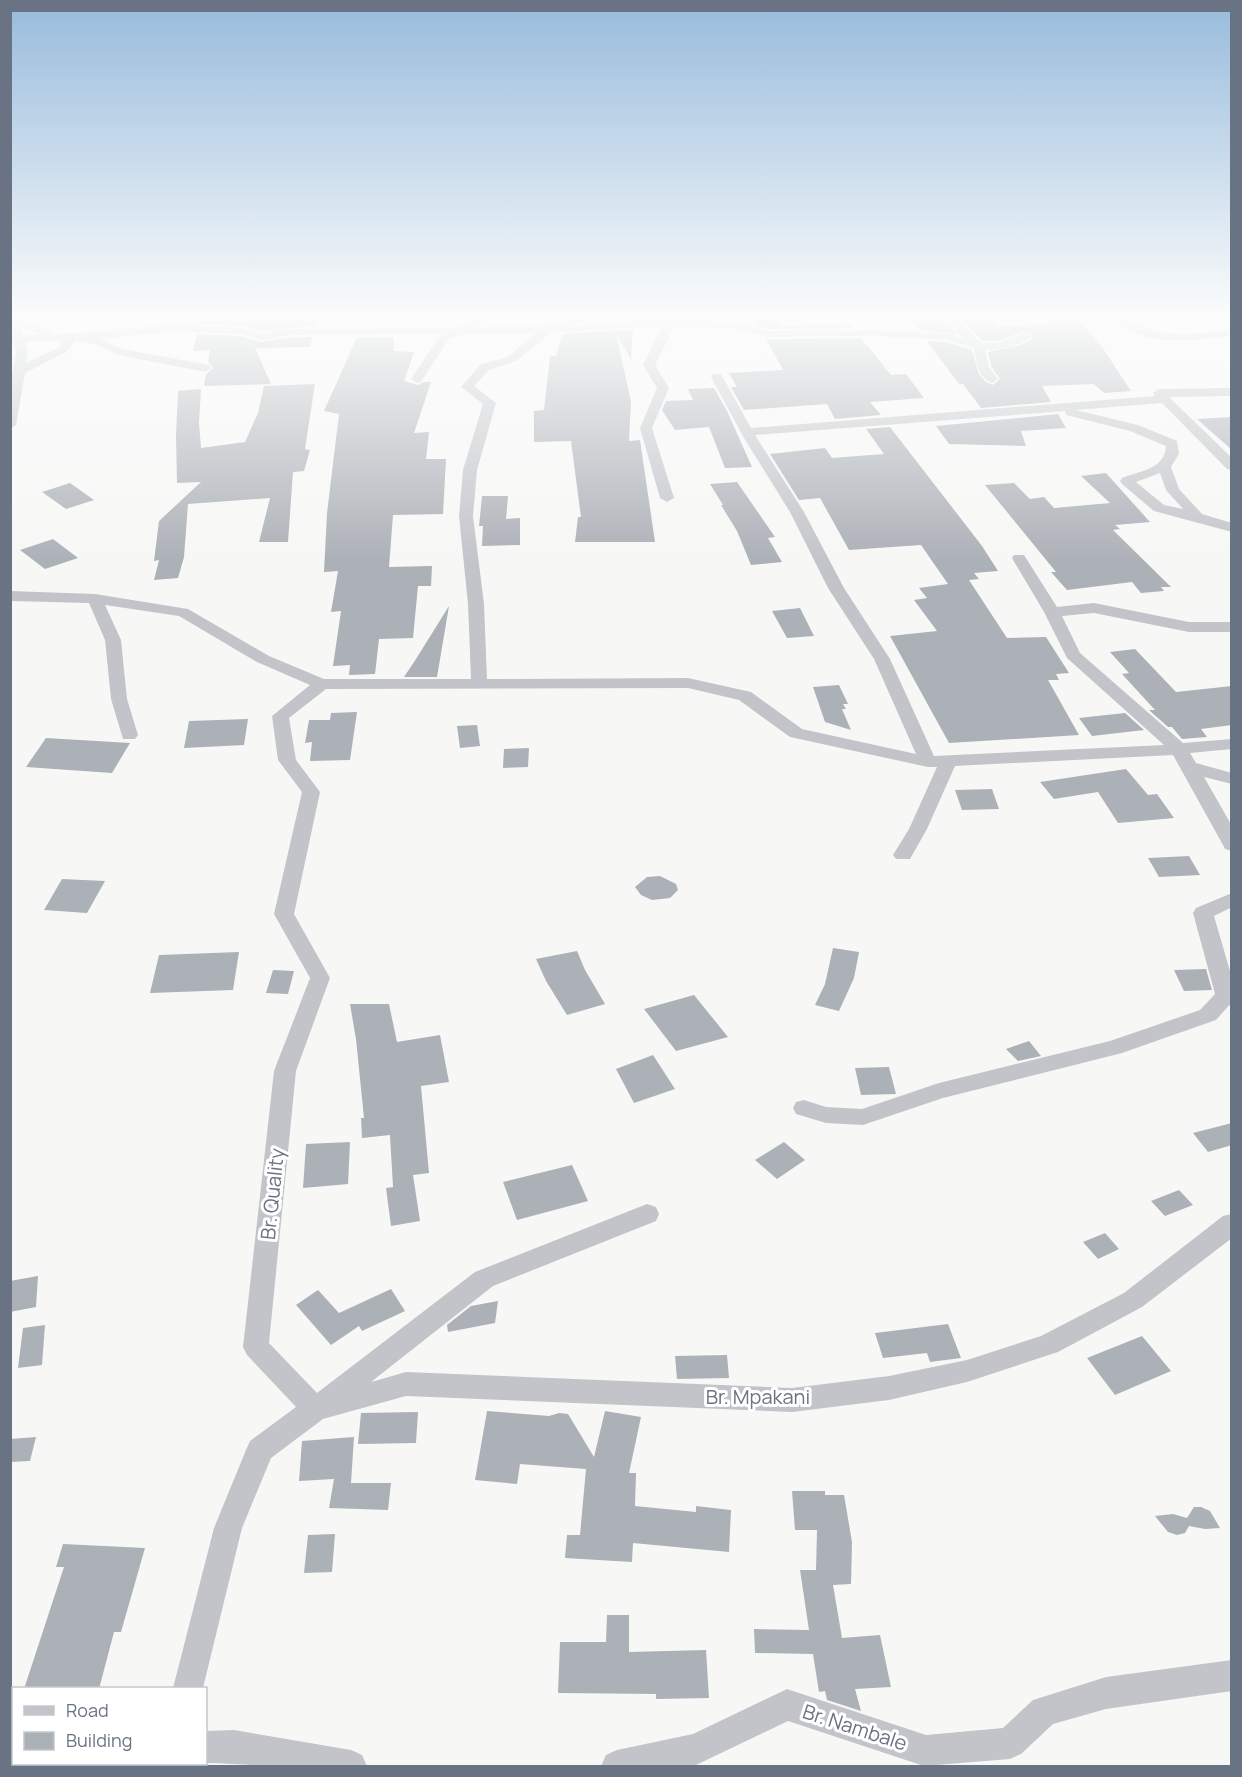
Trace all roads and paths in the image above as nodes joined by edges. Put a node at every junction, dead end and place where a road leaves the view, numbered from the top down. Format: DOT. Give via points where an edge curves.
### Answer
graph roads {
  1 [pos="15,398"];
  2 [pos="483,398"];
  3 [pos="659,398"];
  4 [pos="728,398"];
  5 [pos="1165,399"];
  6 [pos="1053,407"];
  7 [pos="10,425"];
  8 [pos="747,432"];
  9 [pos="1164,466"];
  10 [pos="1232,466"];
  11 [pos="667,498"];
  12 [pos="1197,517"];
  13 [pos="1232,528"];
  14 [pos="1019,558"];
  15 [pos="10,596"];
  16 [pos="95,598"];
  17 [pos="1052,612"];
  18 [pos="1232,627"];
  19 [pos="322,684"];
  20 [pos="479,684"];
  21 [pos="129,735"];
  22 [pos="1232,744"];
  23 [pos="1179,749"];
  24 [pos="948,761"];
  25 [pos="928,762"];
  26 [pos="1190,767"];
  27 [pos="1232,778"];
  28 [pos="1232,845"];
  29 [pos="903,855"];
  30 [pos="1232,899"];
  31 [pos="804,1108"];
  32 [pos="647,1214"];
  33 [pos="1232,1223"];
  34 [pos="315,1409"];
  35 [pos="1232,1675"];
  36 [pos="188,1687"];
  37 [pos="207,1747"];
  38 [pos="351,1767"];
  39 [pos="617,1767"];
  1 -- 7 [label="street"];
  2 -- 20 [label="street" via="490,403 470,470 466,516 476,604"];
  3 -- 11 [label="street" via="646,428"];
  4 -- 8 [label="street"];
  5 -- 6 [label="street"];
  5 -- 10 [label="street"];
  6 -- 8 [label="street"];
  6 -- 9 [label="street" via="1134,428 1172,444 1172,454"];
  8 -- 25 [label="street" via="797,512 836,588 882,659"];
  9 -- 12 [label="street" via="1173,490"];
  9 -- 12 [label="street" via="1127,481 1159,508"];
  12 -- 13 [label="street"];
  14 -- 17 [label="street"];
  15 -- 16 [label="street"];
  16 -- 19 [label="street" via="183,612 263,659"];
  16 -- 21 [label="street" via="113,640 119,699"];
  17 -- 18 [label="street" via="1094,608 1189,627"];
  17 -- 23 [label="street" via="1073,655"];
  19 -- 20 [label="street"];
  19 -- 34 [label="street, Br. Quality" via="280,716 287,760 311,792 284,914 320,978 285,1071 256,1347"];
  20 -- 25 [label="street" via="688,683 745,696 796,733"];
  22 -- 23 [label="street"];
  23 -- 24 [label="street"];
  23 -- 26 [label="street"];
  24 -- 25 [label="street"];
  24 -- 29 [label="street"];
  26 -- 27 [label="street"];
  26 -- 28 [label="street"];
  30 -- 31 [label="street" via="1203,913 1226,995 1208,1015 1114,1048 939,1091 862,1117 826,1115"];
  32 -- 34 [label="street" via="484,1279"];
  33 -- 34 [label="street, Br. Mpakani" via="1133,1300 1049,1344 967,1371 889,1388 792,1400 406,1384"];
  34 -- 36 [label="street" via="260,1450 228,1528"];
  35 -- 39 [label="street, Br. Nambale" via="1106,1693 1044,1711 1010,1743 926,1751 787,1705 696,1749"];
  37 -- 38 [label="street" via="234,1746"];
}
